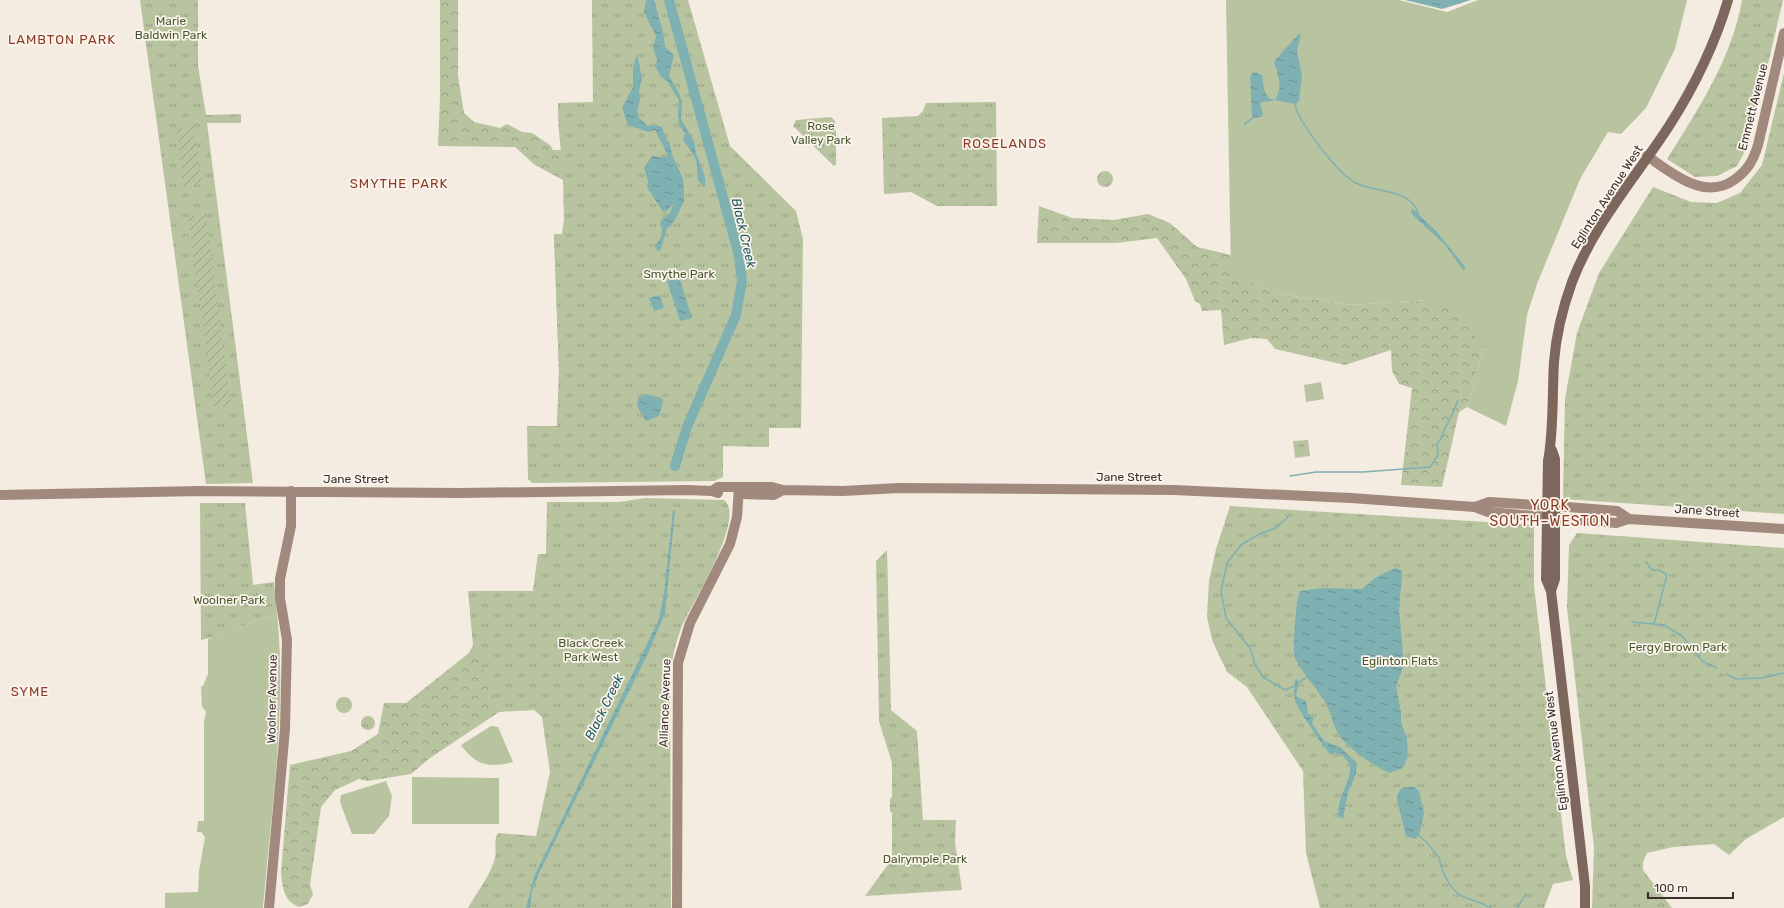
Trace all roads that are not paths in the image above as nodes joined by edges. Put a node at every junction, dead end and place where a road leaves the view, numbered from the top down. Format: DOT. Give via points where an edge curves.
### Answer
graph roads {
  1 [pos="1728,0"];
  2 [pos="1784,33"];
  3 [pos="1647,156"];
  4 [pos="739,490"];
  5 [pos="291,491"];
  6 [pos="0,495"];
  7 [pos="1475,506"];
  8 [pos="1551,506"];
  9 [pos="1551,517"];
  10 [pos="1629,519"];
  11 [pos="1784,529"];
  12 [pos="269,908"];
  13 [pos="677,908"];
  14 [pos="1585,908"];
  1 -- 3 [label="main road, Eglinton Avenue West" via="1711,48 1690,89 1669,126"];
  2 -- 3 [label="main road, Emmett Avenue" via="1758,145 1745,172 1724,185 1697,186"];
  3 -- 8 [label="main road, Eglinton Avenue West" via="1596,233 1572,281 1566,301 1554,359 1551,446 1548,461"];
  4 -- 5 [label="main road, Jane Street" via="718,487 712,490 461,493"];
  4 -- 7 [label="main road, Jane Street" via="772,487 783,490 843,491 899,488 1174,490"];
  4 -- 13 [label="main road, Alliance Avenue" via="736,522 730,544 687,630 678,663"];
  5 -- 6 [label="main road, Jane Street"];
  5 -- 12 [label="main road, Woolner Avenue" via="291,526 280,579 280,598 287,640 285,729"];
  7 -- 8 [label="main road, Jane Street" via="1489,502"];
  7 -- 9 [label="main road, Jane Street" via="1488,512"];
  8 -- 9 [label="main road, Eglinton Avenue West"];
  8 -- 10 [label="main road, Jane Street" via="1617,511"];
  9 -- 10 [label="main road, Jane Street" via="1616,523"];
  9 -- 14 [label="main road, Eglinton Avenue West" via="1546,579 1551,590 1585,886"];
  10 -- 11 [label="main road, Jane Street"];
}
